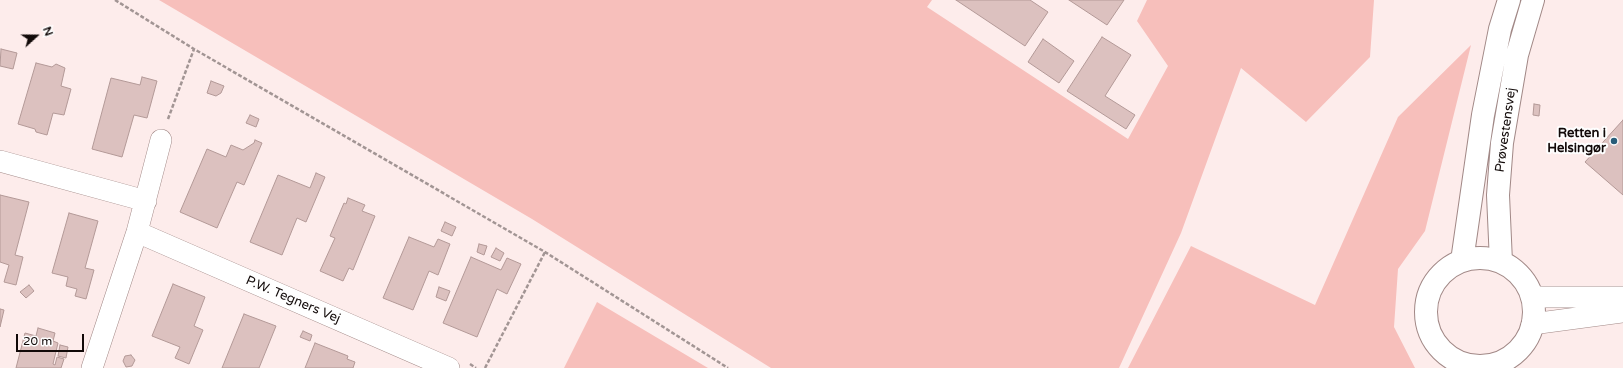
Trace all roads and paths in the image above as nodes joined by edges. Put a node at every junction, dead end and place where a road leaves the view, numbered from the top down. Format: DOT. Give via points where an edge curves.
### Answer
graph roads {
  1 [pos="115,0"];
  2 [pos="1509,0"];
  3 [pos="1533,0"];
  4 [pos="194,49"];
  5 [pos="161,140"];
  6 [pos="0,161"];
  7 [pos="146,201"];
  8 [pos="137,232"];
  9 [pos="545,252"];
  10 [pos="1462,261"];
  11 [pos="1501,262"];
  12 [pos="1532,297"];
  13 [pos="1623,297"];
  14 [pos="1623,312"];
  15 [pos="1532,324"];
  16 [pos="1503,366"];
  17 [pos="1463,367"];
  18 [pos="92,368"];
  19 [pos="449,368"];
  20 [pos="485,368"];
  21 [pos="728,368"];
  1 -- 4 [label="path"];
  2 -- 10 [label="street, Prøvestensvej" via="1500,29 1485,108"];
  3 -- 11 [label="street, Prøvestensvej" via="1517,55 1502,142 1498,195"];
  4 -- 5 [label="path"];
  4 -- 9 [label="path"];
  5 -- 7 [label="street"];
  6 -- 7 [label="street"];
  7 -- 8 [label="street"];
  8 -- 18 [label="street"];
  8 -- 19 [label="street, P.W. Tegners Vej"];
  9 -- 20 [label="path"];
  9 -- 21 [label="path"];
  10 -- 11 [label="street" via="1475,258"];
  10 -- 17 [label="street" via="1447,269 1435,282 1428,296 1426,313 1429,330 1436,344"];
  11 -- 12 [label="street" via="1520,277"];
  12 -- 13 [label="street"];
  12 -- 15 [label="street"];
  14 -- 15 [label="street"];
  15 -- 16 [label="street" via="1525,342"];
  16 -- 17 [label="street"];
}
